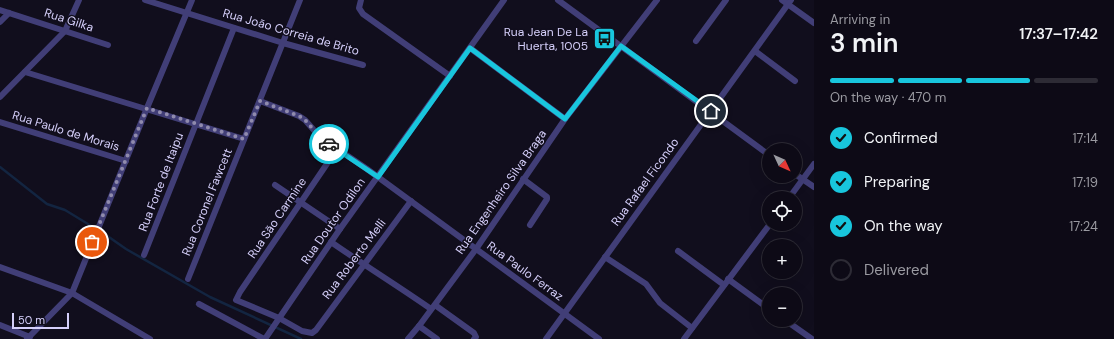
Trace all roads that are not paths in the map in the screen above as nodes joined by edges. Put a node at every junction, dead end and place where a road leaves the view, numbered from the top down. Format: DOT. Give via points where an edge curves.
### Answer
graph roads {
  1 [pos="79,0"];
  2 [pos="145,0"];
  3 [pos="192,0"];
  4 [pos="300,0"];
  5 [pos="361,0"];
  6 [pos="504,0"];
  7 [pos="558,0"];
  8 [pos="657,0"];
  9 [pos="726,0"];
  10 [pos="782,0"];
  11 [pos="790,2"];
  12 [pos="0,10"];
  13 [pos="9,13"];
  14 [pos="188,13"];
  15 [pos="0,22"];
  16 [pos="814,23"];
  17 [pos="234,28"];
  18 [pos="65,31"];
  19 [pos="696,41"];
  20 [pos="284,43"];
  21 [pos="108,45"];
  22 [pos="621,46"];
  23 [pos="470,48"];
  24 [pos="755,51"];
  25 [pos="363,65"];
  26 [pos="25,72"];
  27 [pos="450,76"];
  28 [pos="795,81"];
  29 [pos="0,97"];
  30 [pos="260,101"];
  31 [pos="147,108"];
  32 [pos="711,111"];
  33 [pos="565,119"];
  34 [pos="0,122"];
  35 [pos="196,124"];
  36 [pos="244,139"];
  37 [pos="337,149"];
  38 [pos="762,150"];
  39 [pos="126,161"];
  40 [pos="814,164"];
  41 [pos="378,177"];
  42 [pos="523,179"];
  43 [pos="803,179"];
  44 [pos="275,185"];
  45 [pos="814,187"];
  46 [pos="794,191"];
  47 [pos="411,201"];
  48 [pos="301,202"];
  49 [pos="530,225"];
  50 [pos="340,229"];
  51 [pos="765,231"];
  52 [pos="331,242"];
  53 [pos="476,249"];
  54 [pos="678,251"];
  55 [pos="144,255"];
  56 [pos="605,257"];
  57 [pos="364,265"];
  58 [pos="0,267"];
  59 [pos="188,279"];
  60 [pos="728,279"];
  61 [pos="724,285"];
  62 [pos="72,293"];
  63 [pos="199,304"];
  64 [pos="762,304"];
  65 [pos="433,307"];
  66 [pos="564,314"];
  67 [pos="277,320"];
  68 [pos="0,325"];
  69 [pos="419,326"];
  70 [pos="795,327"];
  71 [pos="692,328"];
  72 [pos="28,338"];
  73 [pos="150,339"];
  74 [pos="264,339"];
  75 [pos="408,339"];
  76 [pos="437,339"];
  77 [pos="474,339"];
  78 [pos="546,339"];
  79 [pos="599,339"];
  80 [pos="684,339"];
  81 [pos="812,339"];
  1 -- 18 [label="street, Rua Paulo de Morais"];
  2 -- 14 [label="street, Rua João Correia de Brito"];
  3 -- 14 [label="street"];
  4 -- 20 [label="street, Rua Coronel Fawcett"];
  5 -- 27 [label="street" via="359,8 363,14"];
  6 -- 23 [label="street, Rua Doutor Odilon"];
  7 -- 22 [label="street"];
  8 -- 22 [label="street, Rua Engenheiro Silva Braga"];
  9 -- 19 [label="street"];
  10 -- 11 [label="street"];
  11 -- 16 [label="street"];
  11 -- 24 [label="street, Rua Rafael Ficondo"];
  12 -- 13 [label="street, Rua Gilka"];
  13 -- 15 [label="street"];
  13 -- 18 [label="street, Rua Gilka"];
  14 -- 17 [label="street, Rua João Correia de Brito"];
  14 -- 31 [label="street"];
  17 -- 20 [label="street, Rua João Correia de Brito"];
  17 -- 35 [label="street, Rua Forte de Itaipu"];
  18 -- 21 [label="street, Rua Gilka"];
  18 -- 26 [label="street, Rua Paulo de Morais"];
  20 -- 25 [label="street, Rua João Correia de Brito"];
  20 -- 30 [label="street, Rua Coronel Fawcett"];
  22 -- 32 [label="street"];
  22 -- 33 [label="street, Rua Engenheiro Silva Braga"];
  23 -- 27 [label="street, Rua Doutor Odilon"];
  23 -- 33 [label="street"];
  24 -- 28 [label="street"];
  24 -- 32 [label="street, Rua Rafael Ficondo"];
  26 -- 29 [label="street, Rua Paulo de Morais"];
  26 -- 31 [label="street"];
  27 -- 41 [label="street, Rua Doutor Odilon"];
  30 -- 36 [label="street, Rua Coronel Fawcett"];
  30 -- 37 [label="street, Rua Paulo Ferraz" via="299,116 320,137"];
  31 -- 35 [label="street"];
  31 -- 39 [label="street"];
  32 -- 38 [label="street"];
  32 -- 56 [label="street, Rua Rafael Ficondo"];
  33 -- 42 [label="street, Rua Engenheiro Silva Braga"];
  34 -- 39 [label="street, Rua Paulo de Morais"];
  35 -- 36 [label="street"];
  35 -- 55 [label="street, Rua Forte de Itaipu"];
  36 -- 59 [label="street, Rua Coronel Fawcett"];
  37 -- 41 [label="street, Rua Paulo Ferraz"];
  37 -- 48 [label="street, Rua São Carmine"];
  39 -- 62 [label="street"];
  40 -- 43 [label="street"];
  41 -- 47 [label="street, Rua Paulo Ferraz"];
  41 -- 50 [label="street, Rua Doutor Odilon"];
  42 -- 49 [label="street" via="547,197"];
  42 -- 53 [label="street, Rua Engenheiro Silva Braga"];
  43 -- 45 [label="street"];
  43 -- 46 [label="street"];
  44 -- 48 [label="street"];
  47 -- 53 [label="street, Rua Paulo Ferraz"];
  47 -- 57 [label="street, Rua Roberto Melli"];
  48 -- 50 [label="street"];
  48 -- 67 [label="street, Rua São Carmine" via="236,300"];
  50 -- 52 [label="street, Rua Doutor Odilon"];
  51 -- 60 [label="street"];
  52 -- 57 [label="street"];
  52 -- 67 [label="street, Rua Doutor Odilon"];
  53 -- 65 [label="street, Rua Engenheiro Silva Braga"];
  53 -- 66 [label="street, Rua Paulo Ferraz"];
  54 -- 61 [label="street"];
  56 -- 66 [label="street, Rua Rafael Ficondo"];
  56 -- 71 [label="street" via="646,284 660,303"];
  57 -- 65 [label="street"];
  57 -- 67 [label="street, Rua Roberto Melli" via="312,333"];
  58 -- 62 [label="street"];
  60 -- 61 [label="street"];
  60 -- 64 [label="street"];
  61 -- 71 [label="street"];
  62 -- 72 [label="street"];
  62 -- 73 [label="street"];
  63 -- 74 [label="street"];
  65 -- 69 [label="street, Rua Engenheiro Silva Braga"];
  65 -- 77 [label="street" via="474,333"];
  66 -- 78 [label="street, Rua Rafael Ficondo"];
  66 -- 79 [label="street, Rua Paulo Ferraz"];
  67 -- 74 [label="street, Rua Doutor Odilon"];
  68 -- 72 [label="street"];
  69 -- 75 [label="street, Rua Engenheiro Silva Braga"];
  69 -- 76 [label="street"];
  70 -- 81 [label="street"];
  71 -- 80 [label="street"];
}
